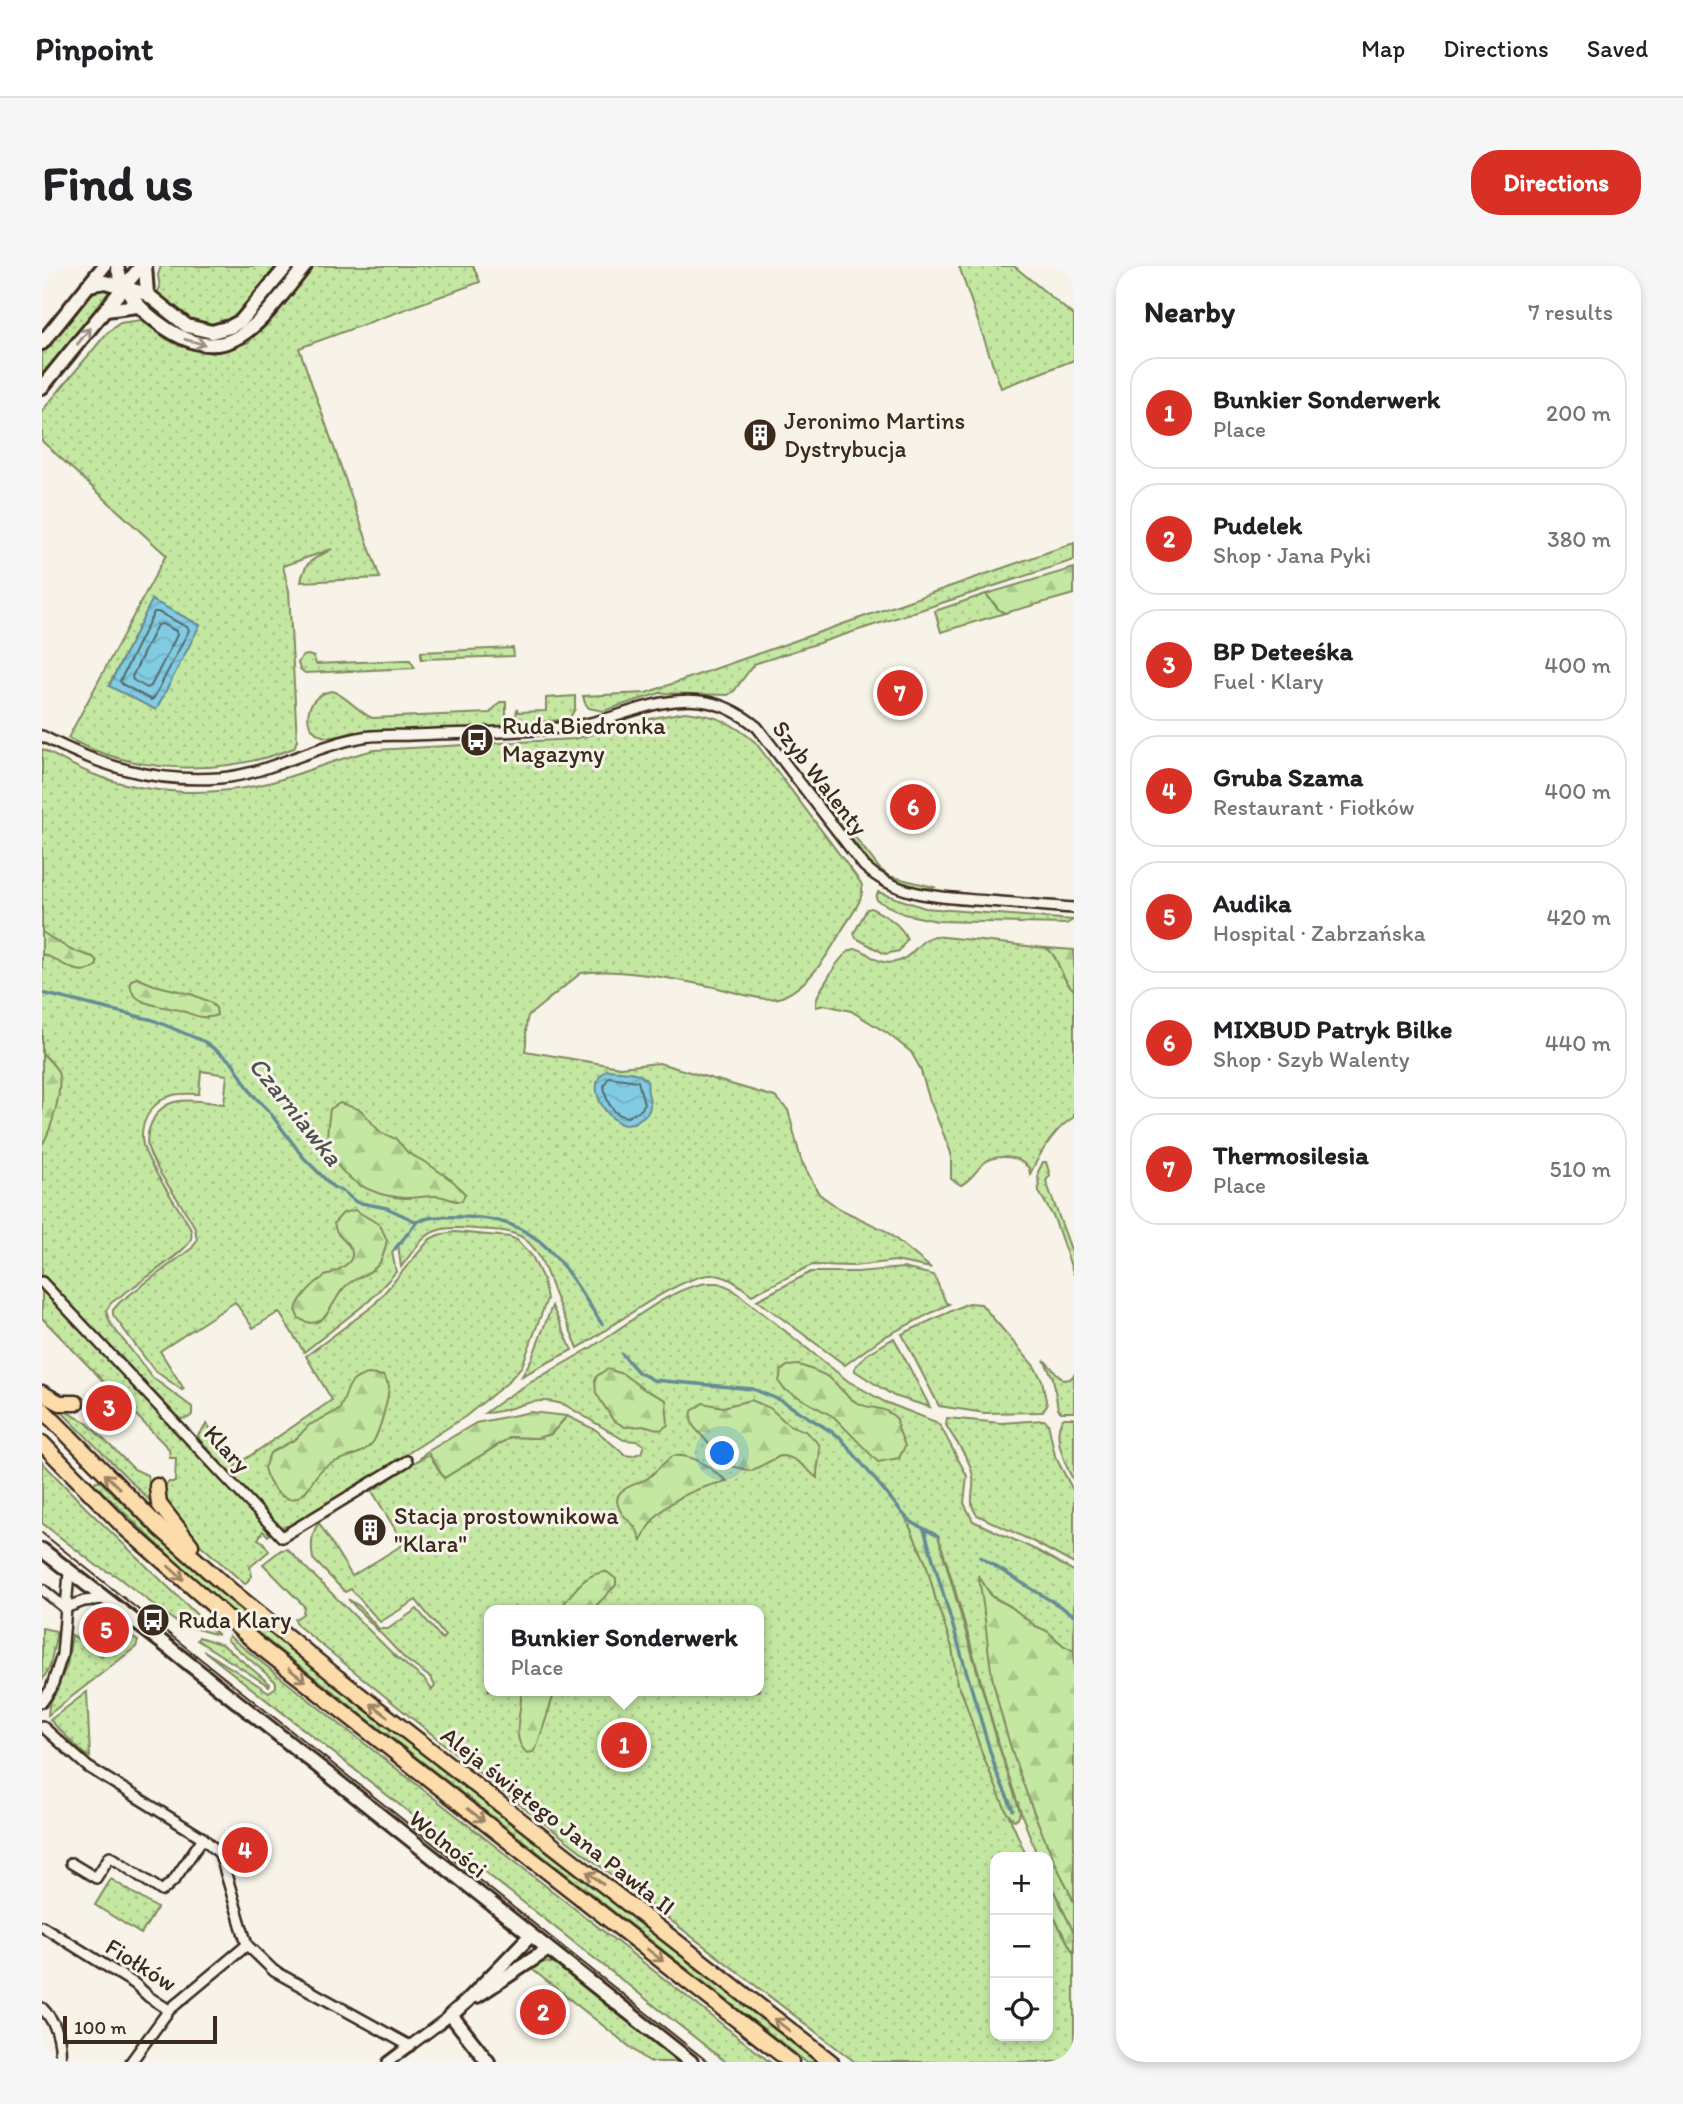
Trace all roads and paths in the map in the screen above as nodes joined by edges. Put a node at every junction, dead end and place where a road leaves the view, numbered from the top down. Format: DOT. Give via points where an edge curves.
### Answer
graph roads {
  1 [pos="104,266"];
  2 [pos="117,266"];
  3 [pos="143,266"];
  4 [pos="287,266"];
  5 [pos="305,266"];
  6 [pos="89,285"];
  7 [pos="124,287"];
  8 [pos="147,294"];
  9 [pos="137,306"];
  10 [pos="106,310"];
  11 [pos="42,343"];
  12 [pos="42,387"];
  13 [pos="42,736"];
  14 [pos="1074,908"];
  15 [pos="42,1282"];
  16 [pos="42,1393"];
  17 [pos="76,1403"];
  18 [pos="42,1409"];
  19 [pos="42,1443"];
  20 [pos="407,1461"];
  21 [pos="157,1486"];
  22 [pos="42,1550"];
  23 [pos="69,1573"];
  24 [pos="228,1588"];
  25 [pos="42,1589"];
  26 [pos="104,1599"];
  27 [pos="65,1608"];
  28 [pos="42,1702"];
  29 [pos="45,1730"];
  30 [pos="42,1745"];
  31 [pos="203,1838"];
  32 [pos="71,1863"];
  33 [pos="42,1926"];
  34 [pos="530,1936"];
  35 [pos="247,1945"];
  36 [pos="547,1950"];
  37 [pos="467,2001"];
  38 [pos="42,2008"];
  39 [pos="169,2010"];
  40 [pos="451,2015"];
  41 [pos="410,2046"];
  42 [pos="60,2062"];
  43 [pos="131,2062"];
  44 [pos="388,2062"];
  45 [pos="488,2062"];
  46 [pos="691,2062"];
  47 [pos="791,2062"];
  48 [pos="831,2062"];
  1 -- 6 [label="street"];
  2 -- 7 [label="street"];
  3 -- 7 [label="street"];
  3 -- 8 [label="street"];
  4 -- 8 [label="street" via="241,321 221,331 187,326"];
  9 -- 5 [label="street, one-way" via="188,341 225,344 266,315"];
  6 -- 7 [label="street" via="105,282"];
  6 -- 11 [label="street"];
  7 -- 8 [label="street"];
  7 -- 9 [label="street"];
  7 -- 10 [label="street"];
  9 -- 10 [label="street"];
  12 -- 10 [label="street, one-way"];
  13 -- 14 [label="street, Szyb Walenty" via="96,762 134,773 222,778 361,737 560,728 660,703 708,702 736,712 757,727 864,866 881,880 922,895"];
  15 -- 20 [label="street, Klary" via="282,1537"];
  16 -- 17 [label="main road" via="60,1403"];
  24 -- 18 [label="main road, one-way" via="152,1520"];
  19 -- 47 [label="main road, Aleja świętego Jana Pawła II, one-way" via="125,1528 244,1632"];
  21 -- 24 [label="main road" via="159,1504 175,1527"];
  22 -- 23 [label="street, Wolności"];
  23 -- 26 [label="street, Wolności"];
  23 -- 27 [label="street"];
  48 -- 24 [label="main road, Aleja świętego Jana Pawła II, one-way"];
  25 -- 27 [label="street"];
  26 -- 27 [label="street"];
  26 -- 34 [label="street, Wolności"];
  27 -- 28 [label="street" via="62,1655"];
  29 -- 30 [label="street"];
  29 -- 31 [label="street" via="90,1768"];
  31 -- 32 [label="street" via="163,1891 110,1856 96,1878"];
  31 -- 35 [label="street" via="220,1854"];
  33 -- 39 [label="street, Fiołków"];
  34 -- 36 [label="street, Wolności"];
  34 -- 37 [label="street"];
  35 -- 39 [label="street, Fiołków"];
  35 -- 41 [label="street" via="290,1981"];
  36 -- 37 [label="street"];
  36 -- 46 [label="street, Wolności"];
  37 -- 40 [label="street"];
  38 -- 42 [label="street" via="56,2026"];
  39 -- 43 [label="street"];
  40 -- 41 [label="street"];
  40 -- 45 [label="street"];
  41 -- 44 [label="street"];
}
